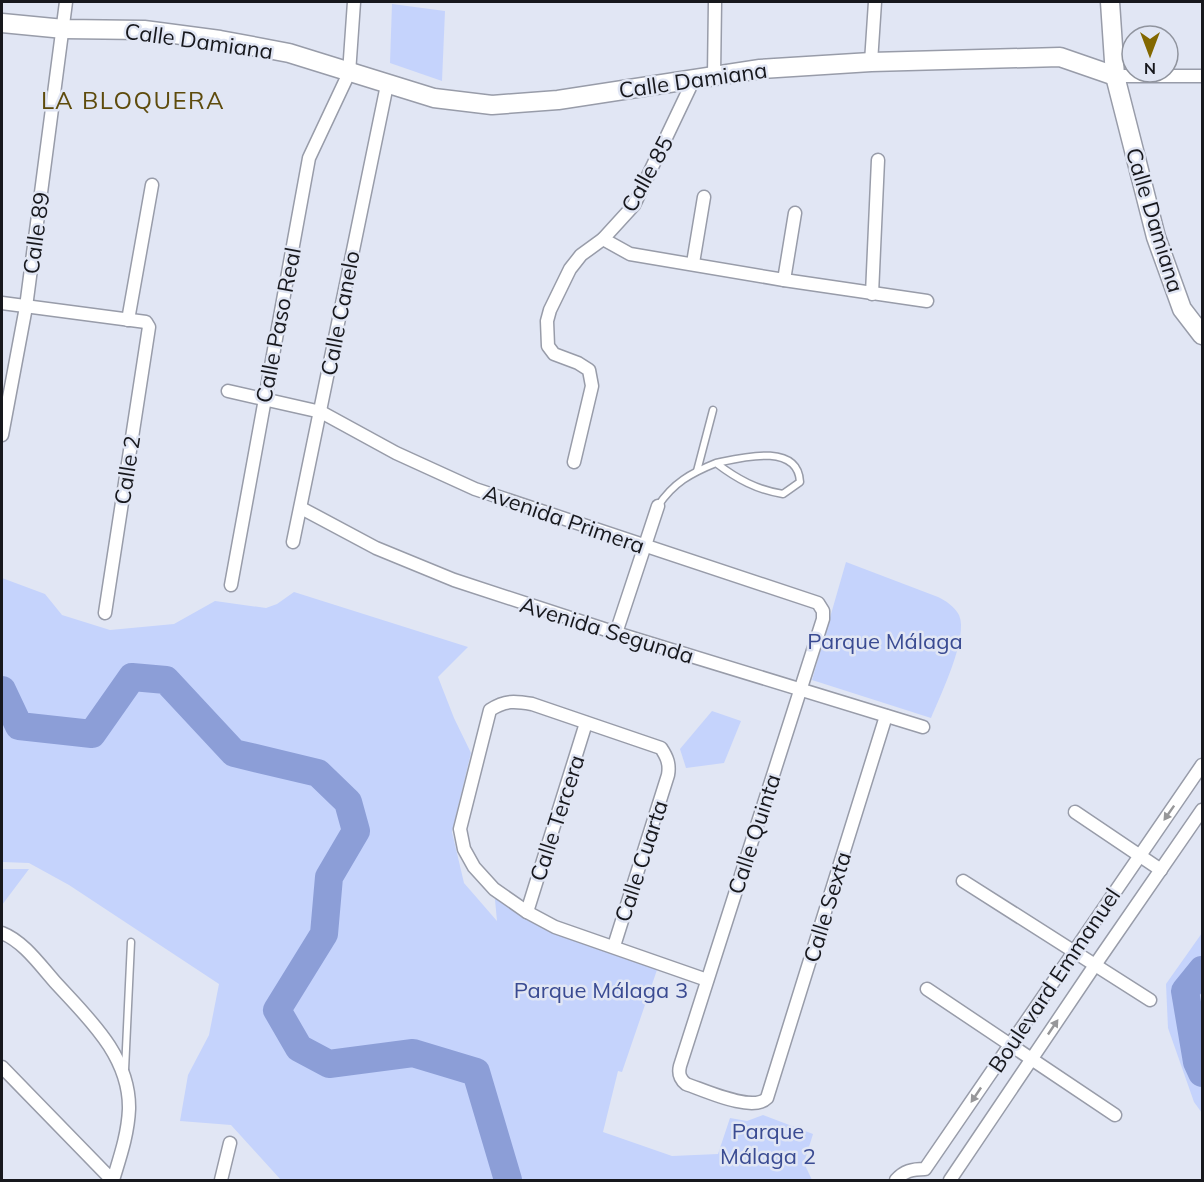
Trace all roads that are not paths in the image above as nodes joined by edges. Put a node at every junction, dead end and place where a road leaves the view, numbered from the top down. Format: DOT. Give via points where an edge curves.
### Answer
graph roads {
  1 [pos="66,2"];
  2 [pos="354,2"];
  3 [pos="715,2"];
  4 [pos="875,2"];
  5 [pos="1110,2"];
  6 [pos="2,22"];
  7 [pos="64,29"];
  8 [pos="871,62"];
  9 [pos="349,73"];
  10 [pos="714,75"];
  11 [pos="1115,76"];
  12 [pos="1203,76"];
  13 [pos="694,79"];
  14 [pos="387,85"];
  15 [pos="878,160"];
  16 [pos="152,185"];
  17 [pos="704,197"];
  18 [pos="795,213"];
  19 [pos="603,239"];
  20 [pos="693,263"];
  21 [pos="784,280"];
  22 [pos="872,294"];
  23 [pos="927,302"];
  24 [pos="2,303"];
  25 [pos="26,307"];
  26 [pos="128,320"];
  27 [pos="1203,336"];
  28 [pos="228,391"];
  29 [pos="264,399"];
  30 [pos="713,410"];
  31 [pos="321,412"];
  32 [pos="2,435"];
  33 [pos="574,462"];
  34 [pos="716,463"];
  35 [pos="697,471"];
  36 [pos="658,506"];
  37 [pos="301,508"];
  38 [pos="293,542"];
  39 [pos="645,547"];
  40 [pos="231,585"];
  41 [pos="818,603"];
  42 [pos="105,613"];
  43 [pos="616,633"];
  44 [pos="800,690"];
  45 [pos="886,716"];
  46 [pos="586,723"];
  47 [pos="923,727"];
  48 [pos="1203,765"];
  49 [pos="1203,810"];
  50 [pos="1075,812"];
  51 [pos="1140,856"];
  52 [pos="1161,870"];
  53 [pos="963,881"];
  54 [pos="526,912"];
  55 [pos="2,933"];
  56 [pos="131,942"];
  57 [pos="614,946"];
  58 [pos="1074,951"];
  59 [pos="1095,965"];
  60 [pos="708,980"];
  61 [pos="927,989"];
  62 [pos="1150,1000"];
  63 [pos="1010,1045"];
  64 [pos="1031,1059"];
  65 [pos="680,1066"];
  66 [pos="2,1067"];
  67 [pos="125,1079"];
  68 [pos="1115,1115"];
  69 [pos="230,1143"];
  70 [pos="113,1180"];
  71 [pos="221,1180"];
  72 [pos="896,1180"];
  73 [pos="950,1180"];
  1 -- 7 [label="street, Calle 89"];
  2 -- 9 [label="street"];
  3 -- 10 [label="street"];
  4 -- 8 [label="street"];
  5 -- 11 [label="street"];
  6 -- 7 [label="street, Calle Damiana"];
  7 -- 9 [label="street, Calle Damiana" via="144,30 219,40 289,53"];
  7 -- 25 [label="street, Calle 89"];
  8 -- 10 [label="street, Calle Damiana"];
  8 -- 11 [label="street, Calle Damiana" via="1060,57"];
  9 -- 14 [label="street, Calle Damiana"];
  9 -- 29 [label="street, Calle Paso Real" via="309,158"];
  10 -- 13 [label="street, Calle Damiana"];
  11 -- 12 [label="street"];
  11 -- 27 [label="street, Calle Damiana" via="1156,237 1182,309"];
  13 -- 14 [label="street, Calle Damiana" via="558,100 492,105 434,98"];
  13 -- 19 [label="street, Calle 85" via="634,205"];
  14 -- 31 [label="street, Calle Canelo"];
  15 -- 22 [label="street"];
  16 -- 26 [label="street"];
  17 -- 20 [label="street"];
  18 -- 21 [label="street"];
  19 -- 20 [label="street" via="630,254"];
  19 -- 33 [label="street, Calle 85" via="570,269 547,321 548,346 554,354 589,370 592,386"];
  20 -- 21 [label="street"];
  21 -- 22 [label="street"];
  22 -- 23 [label="street"];
  24 -- 25 [label="street"];
  25 -- 26 [label="street"];
  25 -- 32 [label="street, Calle 89"];
  26 -- 42 [label="street, Calle 2" via="146,322 149,327"];
  28 -- 29 [label="street, Avenida Primera"];
  29 -- 31 [label="street, Avenida Primera"];
  29 -- 40 [label="street, Calle Paso Real"];
  30 -- 35 [label="lane"];
  31 -- 37 [label="street, Calle Canelo"];
  31 -- 39 [label="street, Avenida Primera" via="396,453 475,489"];
  34 -- 34 [label="lane" via="761,454 778,457 791,463 800,474 800,482 783,495 765,492"];
  34 -- 35 [label="lane"];
  35 -- 36 [label="lane" via="681,479"];
  36 -- 39 [label="street"];
  37 -- 38 [label="street, Calle Canelo"];
  37 -- 43 [label="street, Avenida Segunda" via="376,548 454,580"];
  39 -- 41 [label="street, Avenida Primera"];
  39 -- 43 [label="street"];
  41 -- 44 [label="street, Calle Quinta" via="823,619"];
  43 -- 44 [label="street, Avenida Segunda"];
  44 -- 45 [label="street, Avenida Segunda"];
  44 -- 60 [label="street, Calle Quinta"];
  45 -- 47 [label="street, Avenida Segunda"];
  45 -- 65 [label="street, Calle Sexta" via="767,1098 762,1103 741,1102 686,1084 681,1080"];
  46 -- 54 [label="street, Calle Tercera"];
  46 -- 54 [label="street" via="512,700 490,710 460,828 464,849 474,867 494,889"];
  46 -- 57 [label="street, Calle Cuarta" via="661,748 670,767"];
  48 -- 51 [label="street, Boulevard Emmanuel, one-way"];
  49 -- 52 [label="street, Boulevard Emmanuel"];
  50 -- 51 [label="street"];
  51 -- 52 [label="street"];
  51 -- 58 [label="street, Boulevard Emmanuel"];
  52 -- 59 [label="street, Boulevard Emmanuel"];
  53 -- 58 [label="street"];
  54 -- 57 [label="street" via="555,927"];
  55 -- 67 [label="street" via="28,952 88,1019 114,1052"];
  56 -- 67 [label="lane"];
  57 -- 60 [label="street"];
  58 -- 59 [label="street"];
  58 -- 63 [label="street, Boulevard Emmanuel"];
  59 -- 62 [label="street"];
  64 -- 59 [label="street, Boulevard Emmanuel, one-way"];
  60 -- 65 [label="street, Calle Quinta"];
  61 -- 63 [label="street"];
  63 -- 64 [label="street"];
  63 -- 72 [label="street, Boulevard Emmanuel, one-way" via="925,1169 913,1169"];
  64 -- 68 [label="street"];
  64 -- 73 [label="street, Boulevard Emmanuel"];
  66 -- 70 [label="street"];
  67 -- 70 [label="street" via="129,1108 125,1142"];
  69 -- 71 [label="street"];
}
